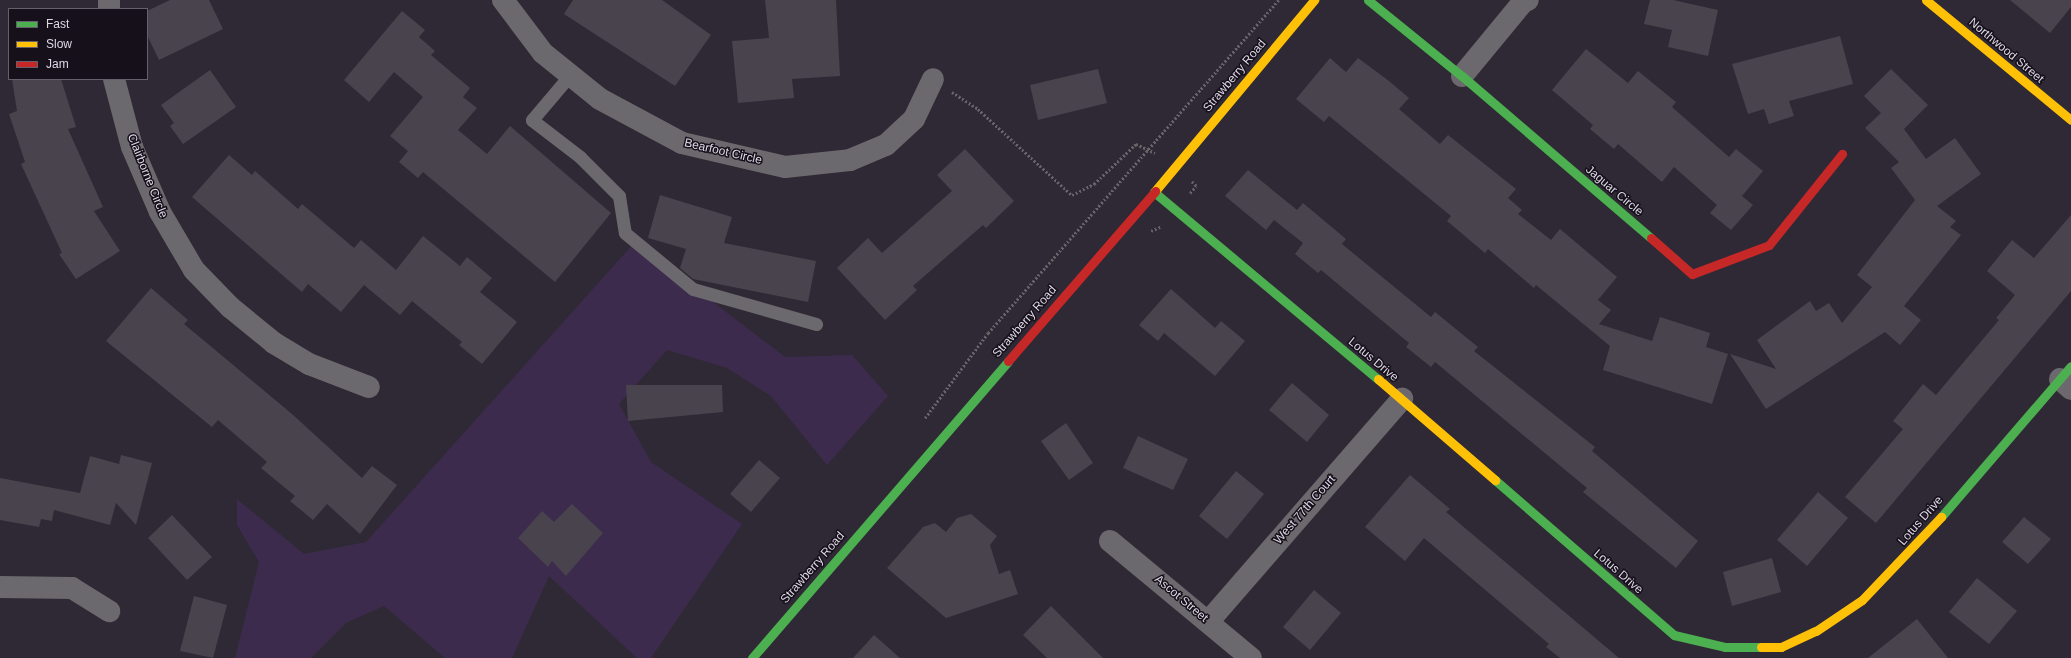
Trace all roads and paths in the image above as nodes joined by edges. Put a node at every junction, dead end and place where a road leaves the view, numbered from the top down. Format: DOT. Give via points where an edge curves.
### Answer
graph roads {
  1 [pos="503,0"];
  2 [pos="1278,0"];
  3 [pos="1314,0"];
  4 [pos="1368,0"];
  5 [pos="1528,0"];
  6 [pos="1926,0"];
  7 [pos="570,75"];
  8 [pos="1462,76"];
  9 [pos="933,79"];
  10 [pos="114,80"];
  11 [pos="2071,120"];
  12 [pos="1151,149"];
  13 [pos="1842,154"];
  14 [pos="1154,192"];
  15 [pos="816,324"];
  16 [pos="2067,378"];
  17 [pos="369,387"];
  18 [pos="1402,399"];
  19 [pos="924,421"];
  20 [pos="1110,541"];
  21 [pos="0,587"];
  22 [pos="109,611"];
  23 [pos="1208,622"];
  24 [pos="752,658"];
  25 [pos="1251,658"];
  1 -- 7 [label="street, Bearfoot Circle" via="543,53"];
  2 -- 12 [label="path"];
  3 -- 14 [label="street, Strawberry Road"];
  4 -- 8 [label="street, Jaguar Circle"];
  5 -- 8 [label="street" via="1523,2"];
  6 -- 11 [label="street, Northwood Street"];
  7 -- 9 [label="street, Bearfoot Circle" via="600,99 682,143 785,167 850,160 886,145 914,119"];
  7 -- 15 [label="lane" via="532,120 580,157 619,196 625,233 693,289"];
  8 -- 13 [label="street, Jaguar Circle" via="1692,274 1769,245"];
  9 -- 12 [label="path" via="978,109 1072,195 1094,184 1136,144"];
  10 -- 17 [label="street, Clairborne Circle" via="132,147 156,205 194,270 230,307 274,343 310,364"];
  12 -- 19 [label="path" via="988,333"];
  14 -- 18 [label="street, Lotus Drive"];
  14 -- 24 [label="street, Strawberry Road"];
  16 -- 18 [label="street, Lotus Drive" via="1912,550 1862,600 1816,631 1781,647 1725,647 1674,635"];
  18 -- 23 [label="street, West 77th Court"];
  20 -- 23 [label="street, Ascot Street"];
  21 -- 22 [label="street" via="72,588"];
  23 -- 25 [label="street, Ascot Street"];
}
